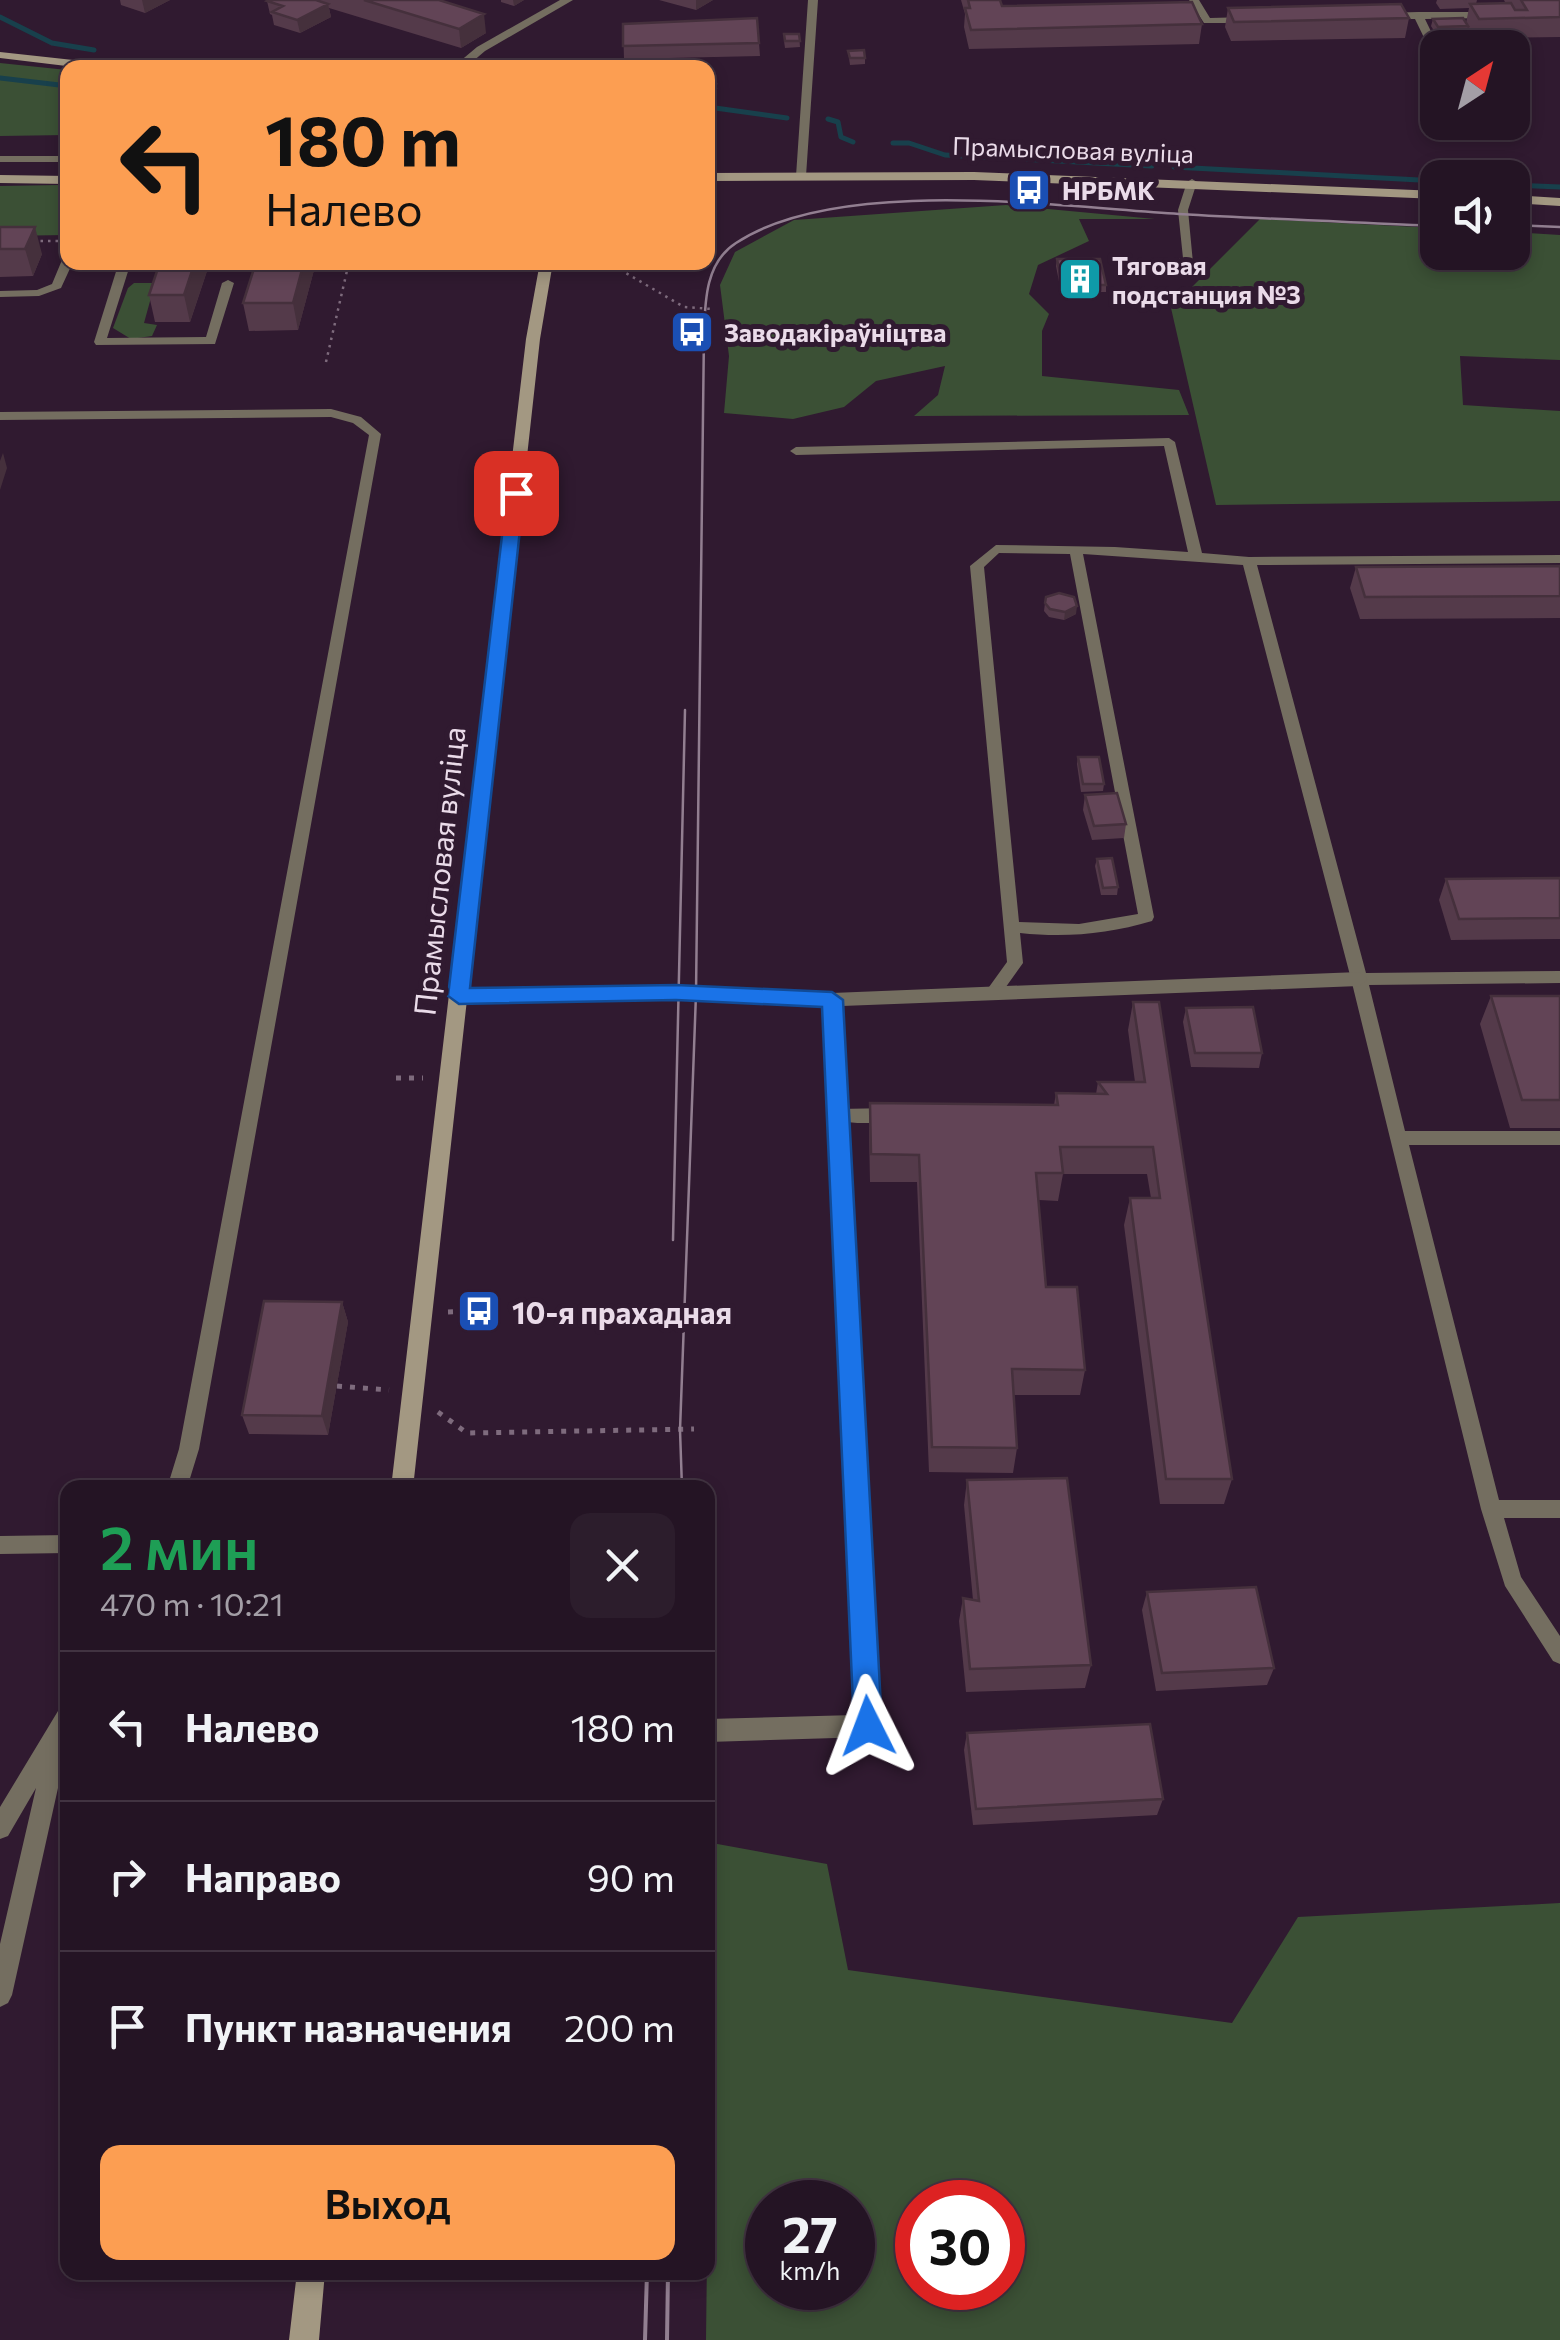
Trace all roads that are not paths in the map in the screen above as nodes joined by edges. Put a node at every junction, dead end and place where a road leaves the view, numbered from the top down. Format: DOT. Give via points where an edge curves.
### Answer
graph roads {
  1 [pos="568,0"];
  2 [pos="813,0"];
  3 [pos="1194,0"];
  4 [pos="1426,0"];
  5 [pos="1503,14"];
  6 [pos="1418,15"];
  7 [pos="1372,16"];
  8 [pos="1436,17"];
  9 [pos="1262,19"];
  10 [pos="1425,30"];
  11 [pos="0,55"];
  12 [pos="468,60"];
  13 [pos="60,62"];
  14 [pos="0,148"];
  15 [pos="60,148"];
  16 [pos="0,159"];
  17 [pos="60,159"];
  18 [pos="801,176"];
  19 [pos="715,177"];
  20 [pos="0,180"];
  21 [pos="60,180"];
  22 [pos="1192,182"];
  23 [pos="1420,194"];
  24 [pos="1530,200"];
  25 [pos="1560,202"];
  26 [pos="1130,265"];
  27 [pos="63,270"];
  28 [pos="122,270"];
  29 [pos="546,270"];
  30 [pos="228,283"];
  31 [pos="0,294"];
  32 [pos="0,416"];
  33 [pos="796,451"];
  34 [pos="1076,551"];
  35 [pos="1196,557"];
  36 [pos="1560,559"];
  37 [pos="1249,560"];
  38 [pos="1012,927"];
  39 [pos="1560,977"];
  40 [pos="1359,979"];
  41 [pos="992,994"];
  42 [pos="459,996"];
  43 [pos="832,1000"];
  44 [pos="912,1114"];
  45 [pos="838,1116"];
  46 [pos="1398,1138"];
  47 [pos="1560,1138"];
  48 [pos="179,1480"];
  49 [pos="403,1480"];
  50 [pos="1492,1509"];
  51 [pos="1560,1510"];
  52 [pos="60,1544"];
  53 [pos="0,1546"];
  54 [pos="1560,1654"];
  55 [pos="60,1728"];
  56 [pos="715,1731"];
  57 [pos="60,1736"];
  58 [pos="0,1828"];
  59 [pos="0,1995"];
  60 [pos="311,2280"];
  61 [pos="304,2340"];
  1 -- 12 [label="street"];
  2 -- 18 [label="lane"];
  3 -- 9 [label="lane" via="1207,20"];
  4 -- 8 [label="lane"];
  5 -- 8 [label="lane"];
  6 -- 7 [label="lane"];
  6 -- 8 [label="lane"];
  6 -- 10 [label="lane"];
  11 -- 13 [label="main road"];
  14 -- 15 [label="lane"];
  16 -- 17 [label="lane"];
  18 -- 19 [label="main road, Прамысловая вуліца"];
  18 -- 22 [label="main road, Прамысловая вуліца"];
  20 -- 21 [label="main road"];
  22 -- 23 [label="main road, Прамысловая вуліца"];
  22 -- 26 [label="lane" via="1183,210 1189,261"];
  24 -- 25 [label="main road"];
  27 -- 31 [label="lane" via="56,286 39,293"];
  28 -- 30 [label="lane" via="100,342 210,341"];
  29 -- 42 [label="main road, Прамысловая вуліца"];
  32 -- 48 [label="lane" via="330,413 357,420 375,434"];
  33 -- 35 [label="lane" via="1169,442"];
  34 -- 35 [label="lane"];
  34 -- 38 [label="lane" via="996,549 977,566"];
  34 -- 38 [label="lane" via="1146,917 1068,933"];
  35 -- 37 [label="lane"];
  36 -- 37 [label="lane"];
  37 -- 40 [label="lane"];
  38 -- 41 [label="lane" via="1016,962"];
  39 -- 40 [label="lane"];
  40 -- 41 [label="street"];
  40 -- 46 [label="lane"];
  41 -- 43 [label="street"];
  42 -- 43 [label="street" via="676,993"];
  42 -- 49 [label="main road, Прамысловая вуліца"];
  43 -- 45 [label="street"];
  44 -- 45 [label="lane"];
  45 -- 56 [label="street" via="868,1726"];
  46 -- 47 [label="lane"];
  46 -- 50 [label="lane"];
  50 -- 51 [label="lane"];
  50 -- 54 [label="lane" via="1512,1580"];
  52 -- 53 [label="lane"];
  55 -- 58 [label="lane"];
  57 -- 59 [label="lane"];
  60 -- 61 [label="main road"];
}
